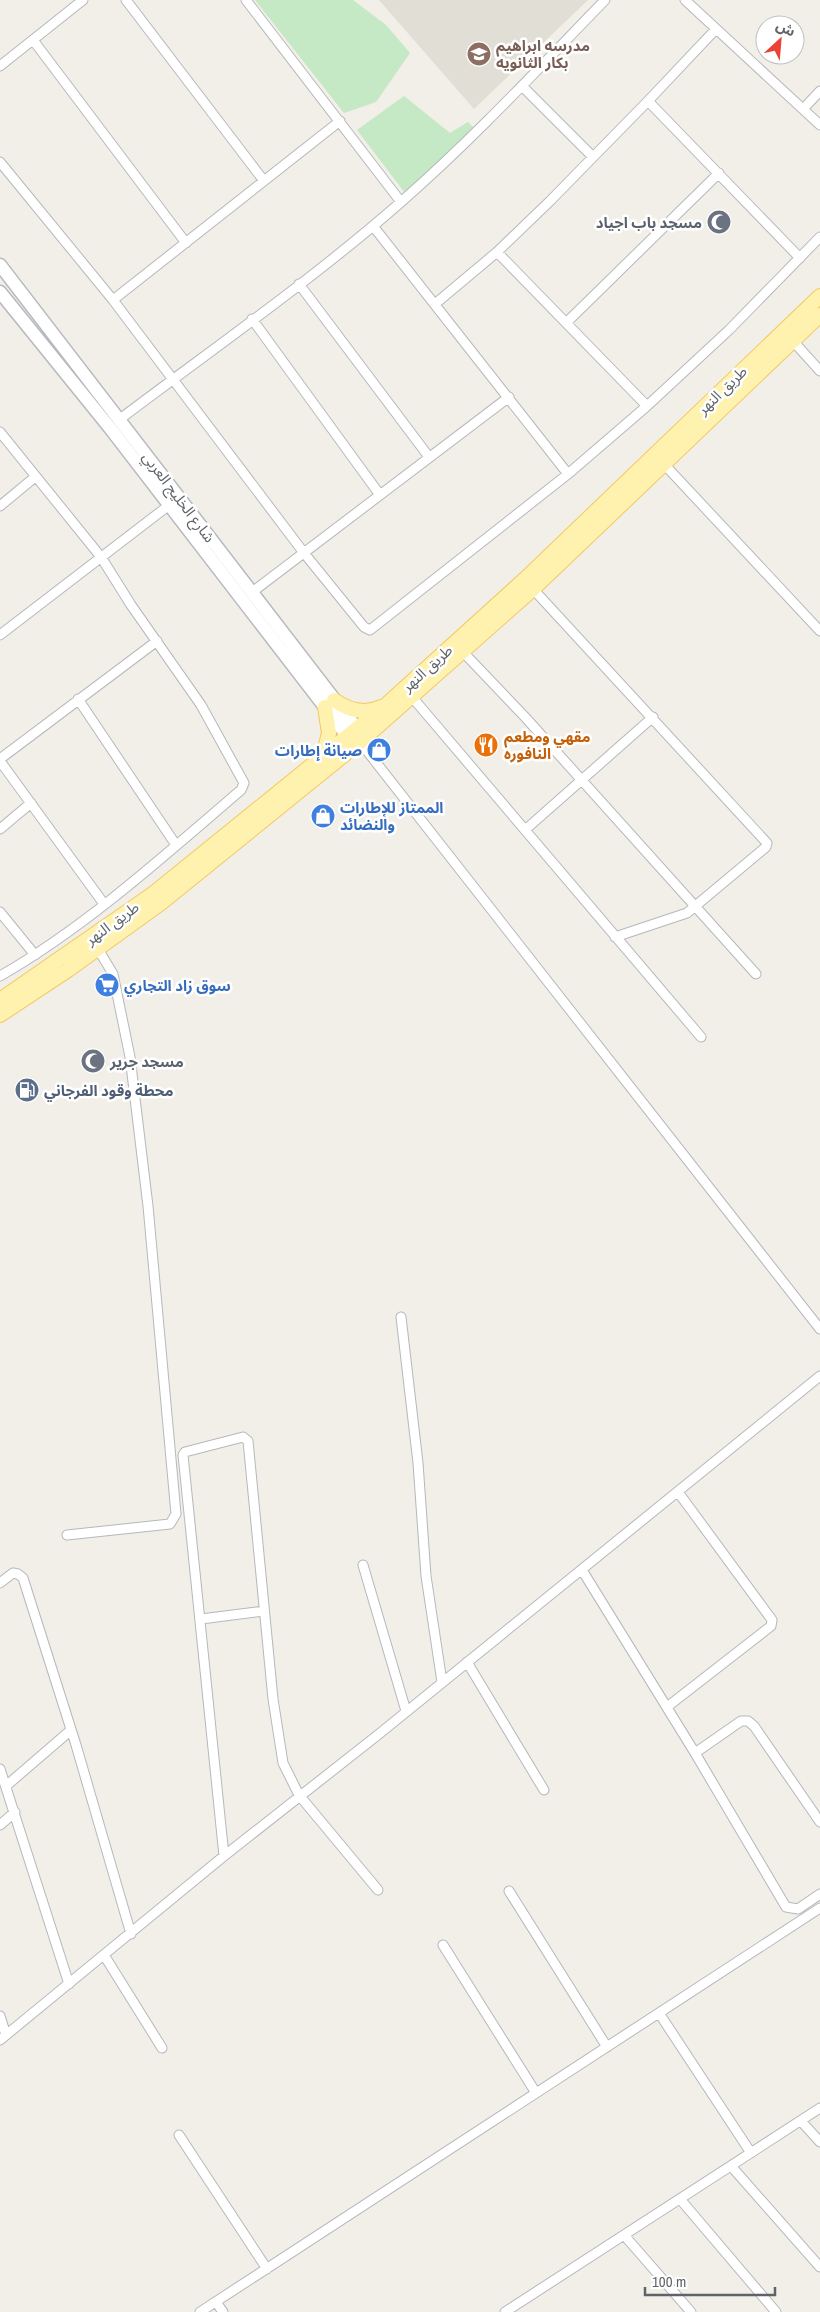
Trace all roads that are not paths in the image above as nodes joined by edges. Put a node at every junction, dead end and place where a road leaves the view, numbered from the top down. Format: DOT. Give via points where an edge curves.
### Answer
graph roads {
  1 [pos="83,0"];
  2 [pos="126,0"];
  3 [pos="246,0"];
  4 [pos="604,0"];
  5 [pos="685,0"];
  6 [pos="716,29"];
  7 [pos="33,40"];
  8 [pos="0,66"];
  9 [pos="522,86"];
  10 [pos="820,91"];
  11 [pos="648,101"];
  12 [pos="803,109"];
  13 [pos="340,121"];
  14 [pos="820,125"];
  15 [pos="593,157"];
  16 [pos="0,162"];
  17 [pos="719,173"];
  18 [pos="264,181"];
  19 [pos="401,202"];
  20 [pos="373,226"];
  21 [pos="820,237"];
  22 [pos="186,243"];
  23 [pos="497,252"];
  24 [pos="800,258"];
  25 [pos="0,265"];
  26 [pos="299,284"];
  27 [pos="18,289"];
  28 [pos="2,295"];
  29 [pos="820,296"];
  30 [pos="113,300"];
  31 [pos="435,304"];
  32 [pos="820,315"];
  33 [pos="252,319"];
  34 [pos="566,323"];
  35 [pos="793,340"];
  36 [pos="820,371"];
  37 [pos="172,380"];
  38 [pos="509,397"];
  39 [pos="647,406"];
  40 [pos="120,420"];
  41 [pos="0,432"];
  42 [pos="429,457"];
  43 [pos="663,463"];
  44 [pos="568,474"];
  45 [pos="36,477"];
  46 [pos="380,495"];
  47 [pos="0,506"];
  48 [pos="168,506"];
  49 [pos="304,553"];
  50 [pos="101,557"];
  51 [pos="533,588"];
  52 [pos="251,593"];
  53 [pos="820,631"];
  54 [pos="0,634"];
  55 [pos="157,641"];
  56 [pos="463,652"];
  57 [pos="412,696"];
  58 [pos="78,699"];
  59 [pos="329,704"];
  60 [pos="386,705"];
  61 [pos="653,717"];
  62 [pos="355,736"];
  63 [pos="322,759"];
  64 [pos="0,760"];
  65 [pos="582,780"];
  66 [pos="31,803"];
  67 [pos="0,829"];
  68 [pos="525,830"];
  69 [pos="176,845"];
  70 [pos="104,904"];
  71 [pos="697,907"];
  72 [pos="0,912"];
  73 [pos="615,937"];
  74 [pos="98,949"];
  75 [pos="35,955"];
  76 [pos="756,974"];
  77 [pos="0,976"];
  78 [pos="0,1000"];
  79 [pos="0,1015"];
  80 [pos="701,1037"];
  81 [pos="401,1317"];
  82 [pos="820,1329"];
  83 [pos="820,1376"];
  84 [pos="678,1492"];
  85 [pos="67,1535"];
  86 [pos="363,1565"];
  87 [pos="582,1570"];
  88 [pos="0,1583"];
  89 [pos="264,1611"];
  90 [pos="200,1619"];
  91 [pos="467,1662"];
  92 [pos="442,1682"];
  93 [pos="667,1708"];
  94 [pos="406,1711"];
  95 [pos="71,1730"];
  96 [pos="695,1753"];
  97 [pos="0,1769"];
  98 [pos="6,1786"];
  99 [pos="544,1790"];
  100 [pos="299,1795"];
  101 [pos="15,1812"];
  102 [pos="820,1822"];
  103 [pos="0,1825"];
  104 [pos="224,1856"];
  105 [pos="378,1890"];
  106 [pos="509,1891"];
  107 [pos="820,1894"];
  108 [pos="820,1908"];
  109 [pos="131,1934"];
  110 [pos="443,1944"];
  111 [pos="104,1955"];
  112 [pos="69,1984"];
  113 [pos="660,2013"];
  114 [pos="0,2016"];
  115 [pos="3,2038"];
  116 [pos="607,2047"];
  117 [pos="162,2048"];
  118 [pos="536,2093"];
  119 [pos="820,2108"];
  120 [pos="801,2120"];
  121 [pos="179,2135"];
  122 [pos="820,2142"];
  123 [pos="750,2153"];
  124 [pos="731,2166"];
  125 [pos="680,2199"];
  126 [pos="624,2235"];
  127 [pos="820,2267"];
  128 [pos="267,2268"];
  129 [pos="216,2302"];
  130 [pos="200,2312"];
  131 [pos="223,2312"];
  132 [pos="505,2312"];
  133 [pos="691,2312"];
  134 [pos="776,2312"];
  1 -- 7 [label="street"];
  2 -- 18 [label="street"];
  3 -- 13 [label="street"];
  4 -- 9 [label="street"];
  5 -- 6 [label="street"];
  6 -- 11 [label="street"];
  6 -- 12 [label="street"];
  7 -- 8 [label="street"];
  7 -- 22 [label="street"];
  9 -- 15 [label="street"];
  9 -- 19 [label="street"];
  10 -- 12 [label="street"];
  11 -- 15 [label="street"];
  11 -- 17 [label="street"];
  12 -- 14 [label="street"];
  13 -- 18 [label="street"];
  13 -- 19 [label="street"];
  15 -- 23 [label="street"];
  16 -- 30 [label="street"];
  17 -- 24 [label="street"];
  17 -- 34 [label="street"];
  18 -- 22 [label="street"];
  19 -- 20 [label="street"];
  20 -- 26 [label="street"];
  20 -- 31 [label="street"];
  21 -- 24 [label="street"];
  22 -- 30 [label="street"];
  23 -- 31 [label="street"];
  23 -- 34 [label="street"];
  24 -- 39 [label="street"];
  25 -- 27 [label="main road, شارع الخليج العربي"];
  26 -- 33 [label="street"];
  26 -- 42 [label="street"];
  27 -- 28 [label="main road"];
  27 -- 40 [label="main road, شارع الخليج العربي"];
  28 -- 48 [label="main road, شارع الخليج العربي" via="110,428"];
  29 -- 60 [label="main road, طريق النهر" via="525,578"];
  30 -- 37 [label="street"];
  31 -- 38 [label="street"];
  32 -- 35 [label="main road, طريق النهر"];
  33 -- 37 [label="street"];
  33 -- 46 [label="street"];
  34 -- 39 [label="street"];
  35 -- 36 [label="street"];
  35 -- 43 [label="main road, طريق النهر"];
  37 -- 40 [label="street"];
  37 -- 49 [label="street"];
  38 -- 42 [label="street"];
  38 -- 44 [label="street"];
  39 -- 44 [label="street"];
  40 -- 52 [label="main road, شارع الخليج العربي"];
  41 -- 45 [label="street"];
  42 -- 46 [label="street"];
  43 -- 51 [label="main road, طريق النهر"];
  43 -- 53 [label="street"];
  44 -- 49 [label="street" via="372,630 364,627"];
  45 -- 47 [label="street"];
  45 -- 50 [label="street"];
  46 -- 49 [label="street"];
  48 -- 50 [label="street"];
  48 -- 59 [label="main road, شارع الخليج العربي"];
  49 -- 52 [label="street"];
  50 -- 54 [label="street"];
  50 -- 55 [label="street"];
  51 -- 56 [label="main road, طريق النهر"];
  51 -- 61 [label="street"];
  52 -- 59 [label="main road, شارع الخليج العربي"];
  55 -- 58 [label="street"];
  55 -- 69 [label="street" via="208,717 244,783 241,790"];
  56 -- 57 [label="main road, طريق النهر"];
  56 -- 65 [label="street"];
  57 -- 62 [label="main road, طريق النهر"];
  57 -- 68 [label="street"];
  58 -- 64 [label="street"];
  58 -- 69 [label="street"];
  59 -- 60 [label="main road" via="359,711"];
  59 -- 62 [label="main road, شارع الخليج العربي"];
  59 -- 63 [label="main road" via="329,733"];
  60 -- 62 [label="main road, طريق النهر"];
  61 -- 65 [label="street"];
  61 -- 71 [label="street" via="767,843"];
  62 -- 63 [label="main road, طريق النهر"];
  62 -- 74 [label="main road, طريق النهر" via="161,903"];
  62 -- 82 [label="street"];
  63 -- 78 [label="main road, طريق النهر" via="154,893"];
  64 -- 66 [label="street"];
  65 -- 68 [label="street"];
  65 -- 71 [label="street"];
  66 -- 67 [label="street"];
  66 -- 70 [label="street"];
  68 -- 73 [label="street"];
  69 -- 70 [label="street"];
  70 -- 75 [label="street"];
  71 -- 73 [label="street" via="684,915"];
  71 -- 76 [label="street"];
  72 -- 75 [label="street"];
  73 -- 80 [label="street"];
  74 -- 79 [label="main road, طريق النهر"];
  74 -- 85 [label="street" via="113,974 130,1057 148,1206 176,1514 170,1524"];
  75 -- 77 [label="street"];
  81 -- 92 [label="street" via="418,1463 426,1576"];
  83 -- 84 [label="street"];
  84 -- 87 [label="street"];
  84 -- 93 [label="street" via="772,1620 771,1626"];
  86 -- 94 [label="street"];
  87 -- 91 [label="street"];
  87 -- 93 [label="street"];
  88 -- 95 [label="street" via="13,1573 23,1578"];
  89 -- 90 [label="street"];
  89 -- 90 [label="street" via="248,1441 243,1436 184,1453"];
  89 -- 100 [label="street" via="278,1744 283,1763"];
  90 -- 104 [label="street"];
  91 -- 92 [label="street"];
  91 -- 99 [label="street"];
  92 -- 94 [label="street"];
  93 -- 96 [label="street"];
  94 -- 100 [label="street"];
  95 -- 98 [label="street"];
  95 -- 109 [label="street"];
  96 -- 102 [label="street" via="741,1721 748,1722 754,1726"];
  96 -- 107 [label="street" via="786,1907 798,1908"];
  97 -- 98 [label="street"];
  98 -- 101 [label="street"];
  100 -- 104 [label="street"];
  100 -- 105 [label="street"];
  101 -- 103 [label="street"];
  101 -- 112 [label="street"];
  104 -- 109 [label="street"];
  106 -- 116 [label="street"];
  108 -- 113 [label="street"];
  109 -- 111 [label="street"];
  110 -- 118 [label="street"];
  111 -- 112 [label="street"];
  111 -- 117 [label="street"];
  112 -- 115 [label="street"];
  113 -- 116 [label="street"];
  113 -- 123 [label="street"];
  114 -- 115 [label="street"];
  116 -- 118 [label="street"];
  118 -- 128 [label="street"];
  119 -- 120 [label="street"];
  120 -- 122 [label="street"];
  120 -- 123 [label="street"];
  121 -- 128 [label="street"];
  123 -- 124 [label="street"];
  124 -- 125 [label="street"];
  124 -- 127 [label="street"];
  125 -- 126 [label="street"];
  125 -- 134 [label="street"];
  126 -- 132 [label="street"];
  126 -- 133 [label="street"];
  128 -- 129 [label="street"];
  129 -- 130 [label="street"];
  129 -- 131 [label="street"];
}
